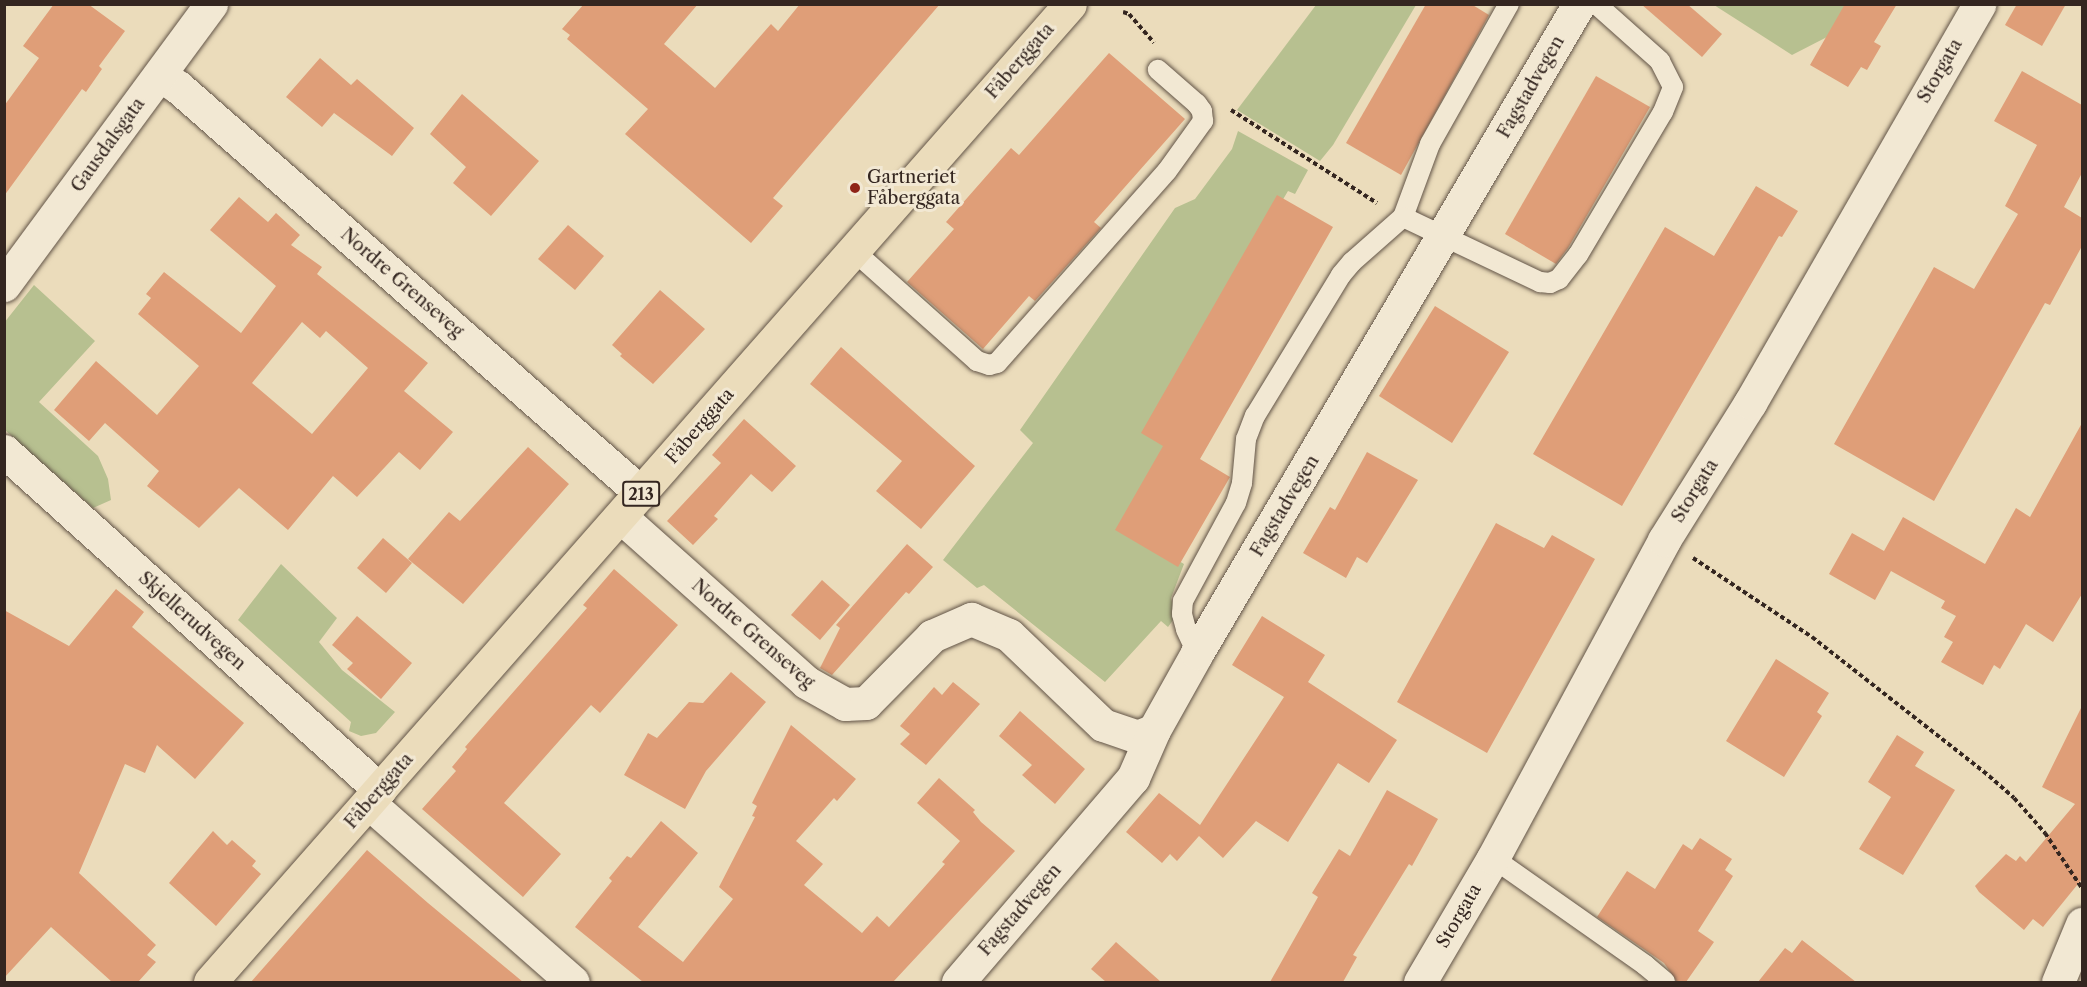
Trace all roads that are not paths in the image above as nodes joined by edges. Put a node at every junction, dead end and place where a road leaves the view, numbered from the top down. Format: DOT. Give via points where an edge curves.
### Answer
graph roads {
  1 [pos="211,4"];
  2 [pos="1070,4"];
  3 [pos="1509,4"];
  4 [pos="1579,4"];
  5 [pos="1596,4"];
  6 [pos="1979,4"];
  7 [pos="1158,70"];
  8 [pos="160,75"];
  9 [pos="1402,217"];
  10 [pos="1445,236"];
  11 [pos="854,251"];
  12 [pos="4,285"];
  13 [pos="4,451"];
  14 [pos="631,505"];
  15 [pos="1197,653"];
  16 [pos="1154,730"];
  17 [pos="374,797"];
  18 [pos="1493,858"];
  19 [pos="2082,924"];
  20 [pos="210,982"];
  21 [pos="573,982"];
  22 [pos="958,982"];
  23 [pos="1420,982"];
  24 [pos="1665,982"];
  25 [pos="2058,982"];
  1 -- 8 [label="street, Gausdalsgata"];
  2 -- 11 [label="main road, Fåberggata / 213"];
  3 -- 9 [label="lane" via="1430,144"];
  4 -- 10 [label="street, Fagstadvegen"];
  5 -- 10 [label="lane" via="1660,61 1673,87 1663,112 1572,264 1559,279 1540,282"];
  6 -- 18 [label="street, Storgata" via="1749,402 1664,540"];
  7 -- 11 [label="lane" via="1197,104 1203,121 1167,171 997,363 977,361"];
  8 -- 12 [label="street, Gausdalsgata"];
  8 -- 14 [label="street, Nordre Grenseveg" via="187,94"];
  9 -- 10 [label="lane"];
  9 -- 15 [label="lane" via="1341,275 1255,416 1246,439 1236,503 1183,601 1186,629"];
  10 -- 15 [label="street, Fagstadvegen"];
  11 -- 14 [label="main road, Fåberggata / 213"];
  13 -- 17 [label="street, Skjellerudvegen"];
  14 -- 16 [label="street, Nordre Grenseveg" via="806,682 845,704 866,703 932,636 971,619 1009,635 1103,724 1137,737"];
  14 -- 17 [label="main road, Fåberggata / 213"];
  15 -- 16 [label="street, Fagstadvegen"];
  16 -- 22 [label="street, Fagstadvegen" via="1133,778"];
  17 -- 20 [label="main road, Fåberggata / 213"];
  17 -- 21 [label="street, Skjellerudvegen"];
  18 -- 23 [label="street, Storgata"];
  18 -- 24 [label="lane"];
  19 -- 25 [label="street"];
}
